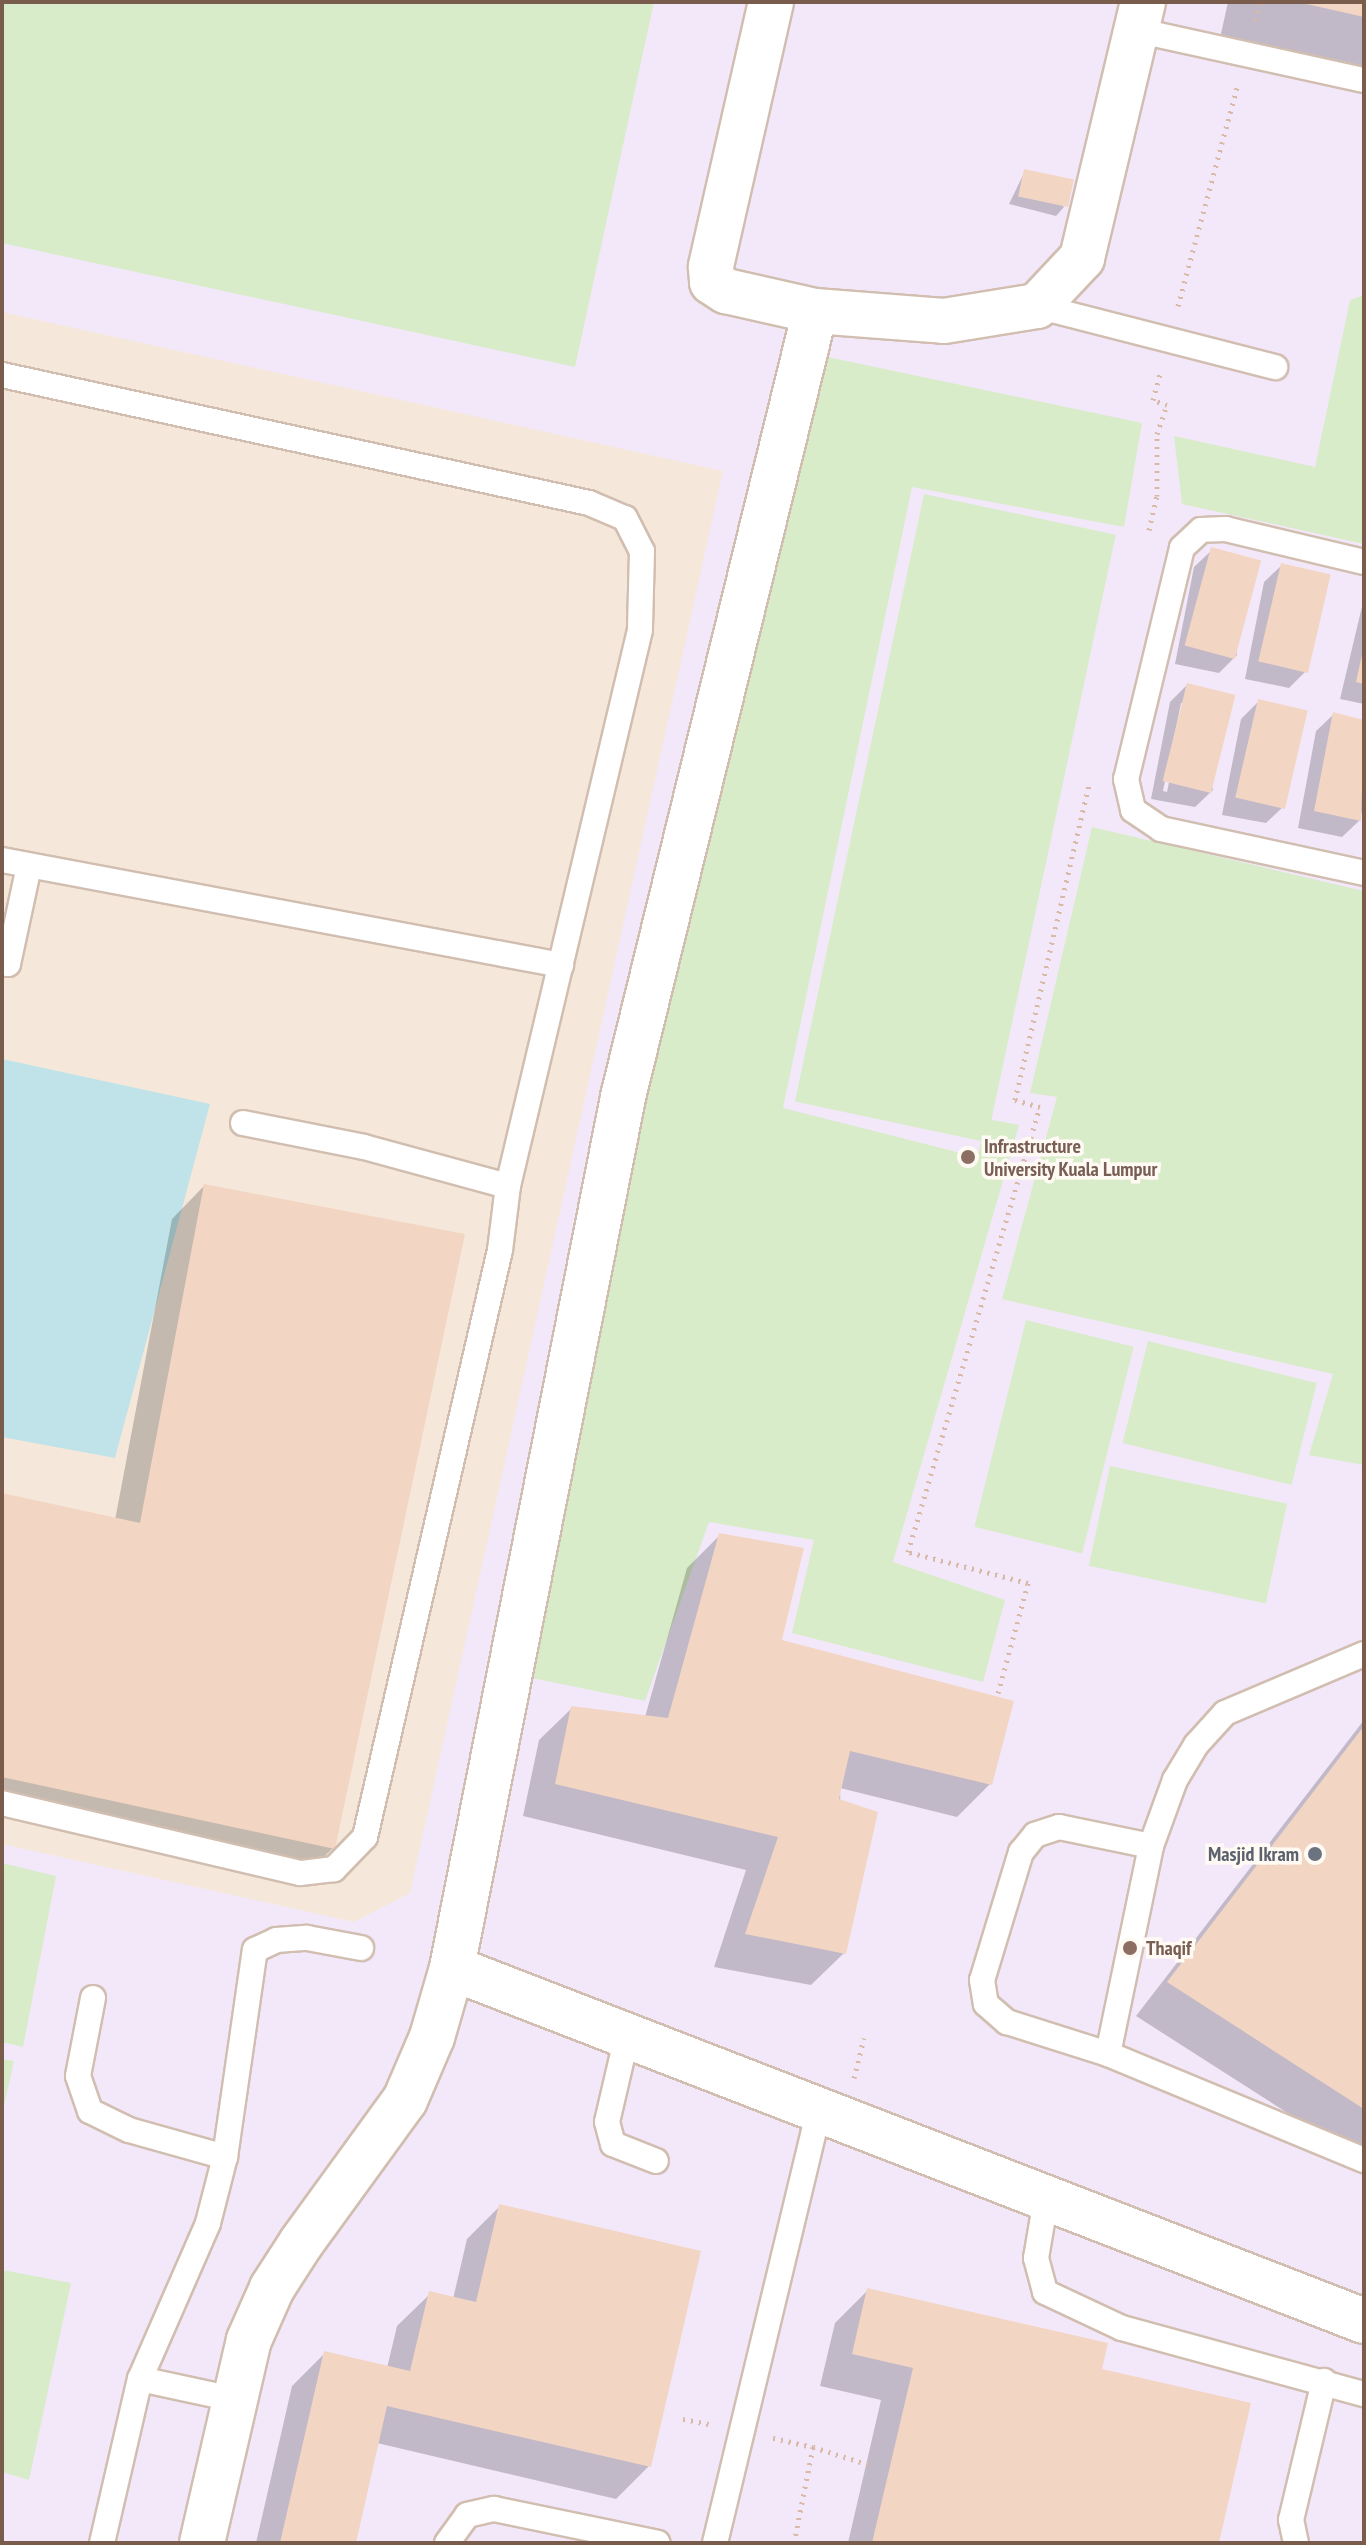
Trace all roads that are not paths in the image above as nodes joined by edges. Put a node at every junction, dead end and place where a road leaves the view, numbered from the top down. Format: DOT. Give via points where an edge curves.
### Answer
graph roads {
  1 [pos="771,2"];
  2 [pos="1140,16"];
  3 [pos="1364,80"];
  4 [pos="1037,306"];
  5 [pos="815,311"];
  6 [pos="1275,367"];
  7 [pos="2,375"];
  8 [pos="1364,562"];
  9 [pos="2,860"];
  10 [pos="29,866"];
  11 [pos="1364,873"];
  12 [pos="2,963"];
  13 [pos="561,965"];
  14 [pos="243,1123"];
  15 [pos="508,1186"];
  16 [pos="1364,1654"];
  17 [pos="2,1803"];
  18 [pos="1151,1846"];
  19 [pos="361,1948"];
  20 [pos="452,1968"];
  21 [pos="93,1998"];
  22 [pos="627,2036"];
  23 [pos="1108,2054"];
  24 [pos="819,2110"];
  25 [pos="225,2157"];
  26 [pos="1364,2160"];
  27 [pos="656,2161"];
  28 [pos="1046,2199"];
  29 [pos="1364,2321"];
  30 [pos="140,2379"];
  31 [pos="1324,2381"];
  32 [pos="1364,2394"];
  33 [pos="233,2399"];
  34 [pos="565,2534"];
  35 [pos="102,2543"];
  36 [pos="202,2543"];
  37 [pos="447,2543"];
  38 [pos="658,2543"];
  39 [pos="715,2543"];
  40 [pos="1296,2543"];
  1 -- 5 [label="street" via="711,267 712,282 726,291"];
  2 -- 3 [label="lane"];
  2 -- 4 [label="street" via="1082,258"];
  4 -- 5 [label="street" via="944,321"];
  4 -- 6 [label="lane"];
  5 -- 20 [label="street" via="626,1082"];
  7 -- 13 [label="lane" via="380,455 589,503 625,518 642,551 640,630"];
  8 -- 11 [label="lane" via="1226,529 1201,530 1182,548 1126,779 1133,810 1161,829"];
  9 -- 10 [label="lane"];
  10 -- 12 [label="lane" via="8,964"];
  10 -- 13 [label="lane"];
  13 -- 15 [label="lane"];
  14 -- 15 [label="lane" via="364,1147"];
  15 -- 17 [label="lane" via="500,1250 365,1837 334,1869 300,1873"];
  16 -- 18 [label="lane" via="1225,1713 1175,1780"];
  18 -- 23 [label="lane"];
  18 -- 23 [label="lane" via="1059,1827 1035,1835 1021,1852 982,1980 986,2004 1007,2022"];
  19 -- 25 [label="lane" via="307,1938 276,1940 255,1950"];
  20 -- 22 [label="street"];
  20 -- 33 [label="street" via="432,2037 405,2100 272,2288 249,2340"];
  21 -- 25 [label="lane" via="78,2076 90,2111 129,2130"];
  22 -- 24 [label="street"];
  22 -- 27 [label="lane" via="607,2122 613,2144"];
  23 -- 26 [label="lane"];
  24 -- 28 [label="street"];
  24 -- 39 [label="lane"];
  25 -- 30 [label="lane" via="208,2223"];
  28 -- 29 [label="street"];
  28 -- 31 [label="lane" via="1036,2258 1045,2292 1122,2328"];
  30 -- 33 [label="lane"];
  30 -- 35 [label="lane"];
  31 -- 32 [label="lane"];
  31 -- 40 [label="lane" via="1291,2520"];
  33 -- 36 [label="street"];
  34 -- 37 [label="lane" via="494,2509 467,2515"];
  34 -- 38 [label="lane"];
}
